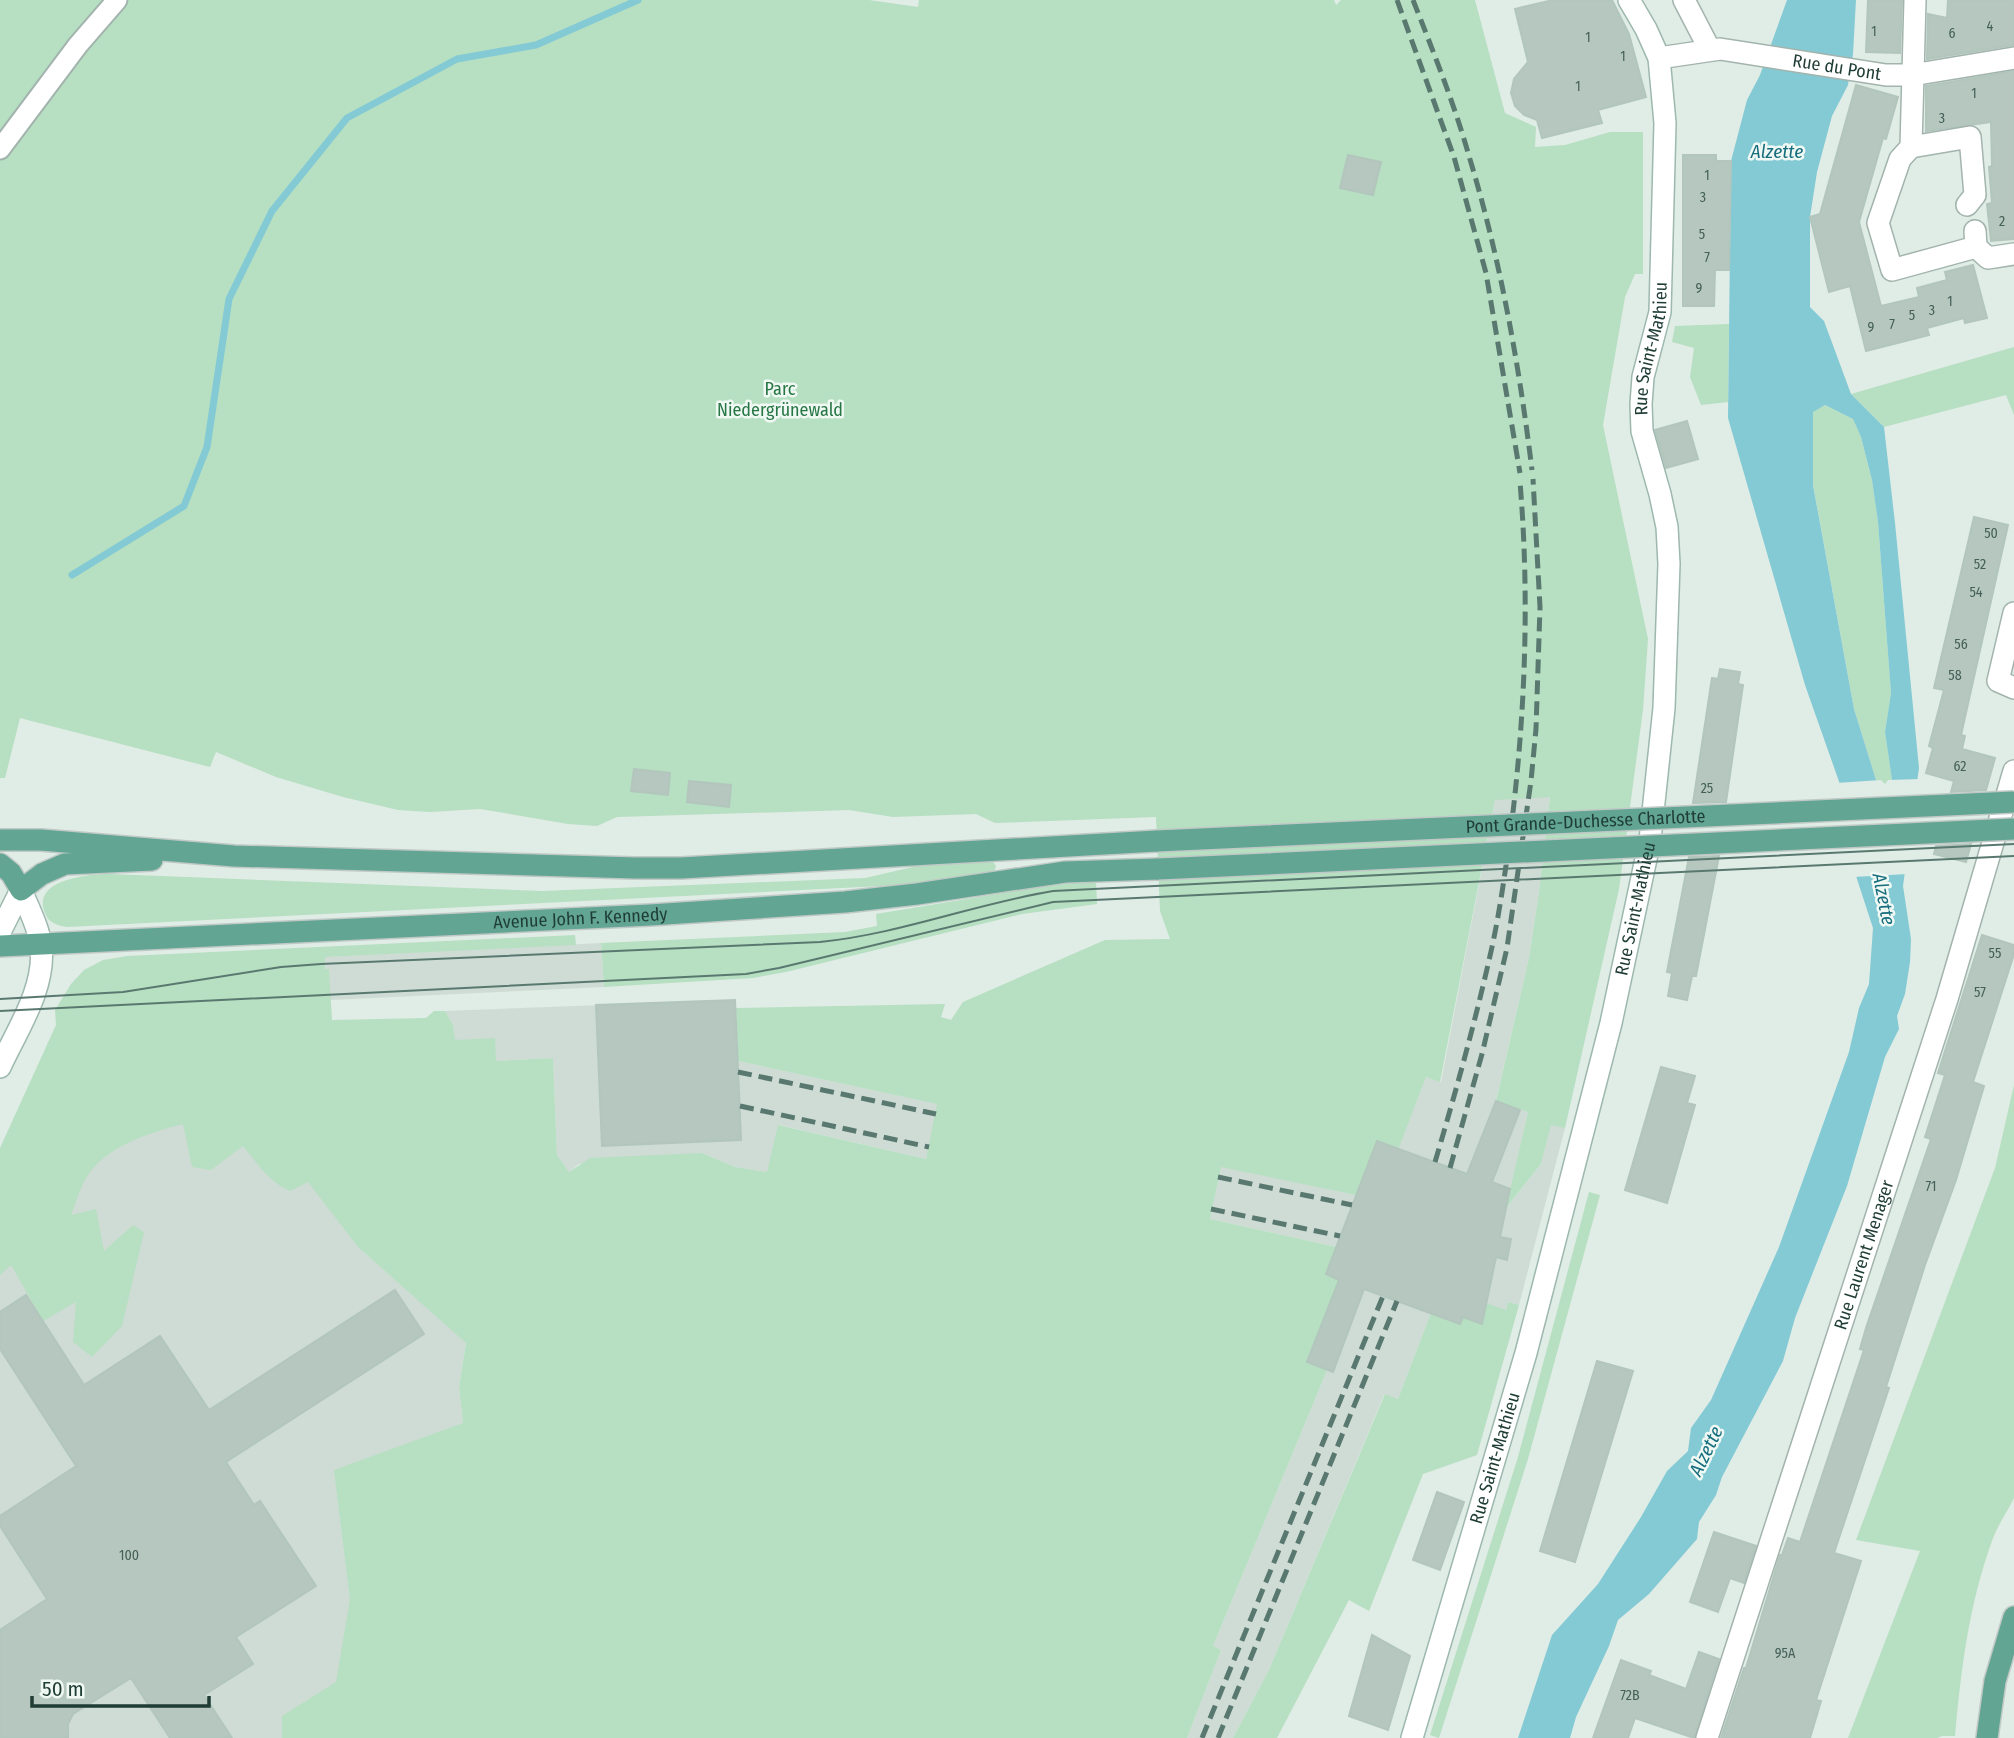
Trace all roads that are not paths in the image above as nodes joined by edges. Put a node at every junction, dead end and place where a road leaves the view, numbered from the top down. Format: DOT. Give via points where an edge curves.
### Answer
graph roads {
  1 [pos="117,0"];
  2 [pos="1629,0"];
  3 [pos="1684,0"];
  4 [pos="1915,0"];
  5 [pos="1710,50"];
  6 [pos="1659,58"];
  7 [pos="2014,58"];
  8 [pos="1912,75"];
  9 [pos="1911,147"];
  10 [pos="0,149"];
  11 [pos="1967,205"];
  12 [pos="2014,254"];
  13 [pos="2014,613"];
  14 [pos="2014,688"];
  15 [pos="2014,771"];
  16 [pos="2014,802"];
  17 [pos="2014,829"];
  18 [pos="0,841"];
  19 [pos="234,856"];
  20 [pos="0,864"];
  21 [pos="1158,869"];
  22 [pos="21,890"];
  23 [pos="0,932"];
  24 [pos="41,944"];
  25 [pos="0,946"];
  26 [pos="0,1068"];
  27 [pos="2014,1617"];
  28 [pos="2009,1650"];
  29 [pos="1412,1738"];
  30 [pos="1707,1738"];
  31 [pos="1987,1738"];
  1 -- 10 [label="street"];
  2 -- 6 [label="street, Rue Saint-Mathieu"];
  3 -- 5 [label="street"];
  4 -- 8 [label="street"];
  5 -- 6 [label="street, Rue du Pont"];
  5 -- 8 [label="street, Rue du Pont"];
  6 -- 29 [label="street, Rue Saint-Mathieu" via="1665,123 1660,312 1643,377 1642,431 1667,527 1669,564 1664,708 1650,840 1611,1023 1526,1353"];
  7 -- 8 [label="street, Rue du Pont"];
  8 -- 9 [label="street"];
  9 -- 11 [label="street" via="1969,137 1975,195"];
  9 -- 12 [label="street" via="1900,159 1878,223 1892,270 1976,239 1989,258"];
  13 -- 14 [label="street" via="1998,681"];
  15 -- 30 [label="street, Rue Laurent Menager" via="1947,999"];
  16 -- 19 [label="main road, Pont Grande-Duchesse Charlotte, bridge" via="670,868"];
  17 -- 21 [label="main road, Pont Grande-Duchesse Charlotte, bridge"];
  18 -- 19 [label="main road" via="41,840"];
  19 -- 22 [label="main road" via="65,864 41,874"];
  20 -- 22 [label="main road"];
  21 -- 24 [label="main road, Avenue John F. Kennedy" via="1065,872 831,903"];
  22 -- 23 [label="street"];
  22 -- 24 [label="street"];
  24 -- 25 [label="main road, Avenue John F. Kennedy"];
  24 -- 26 [label="street" via="37,986"];
  27 -- 28 [label="main road"];
  28 -- 31 [label="main road" via="1995,1681"];
}
